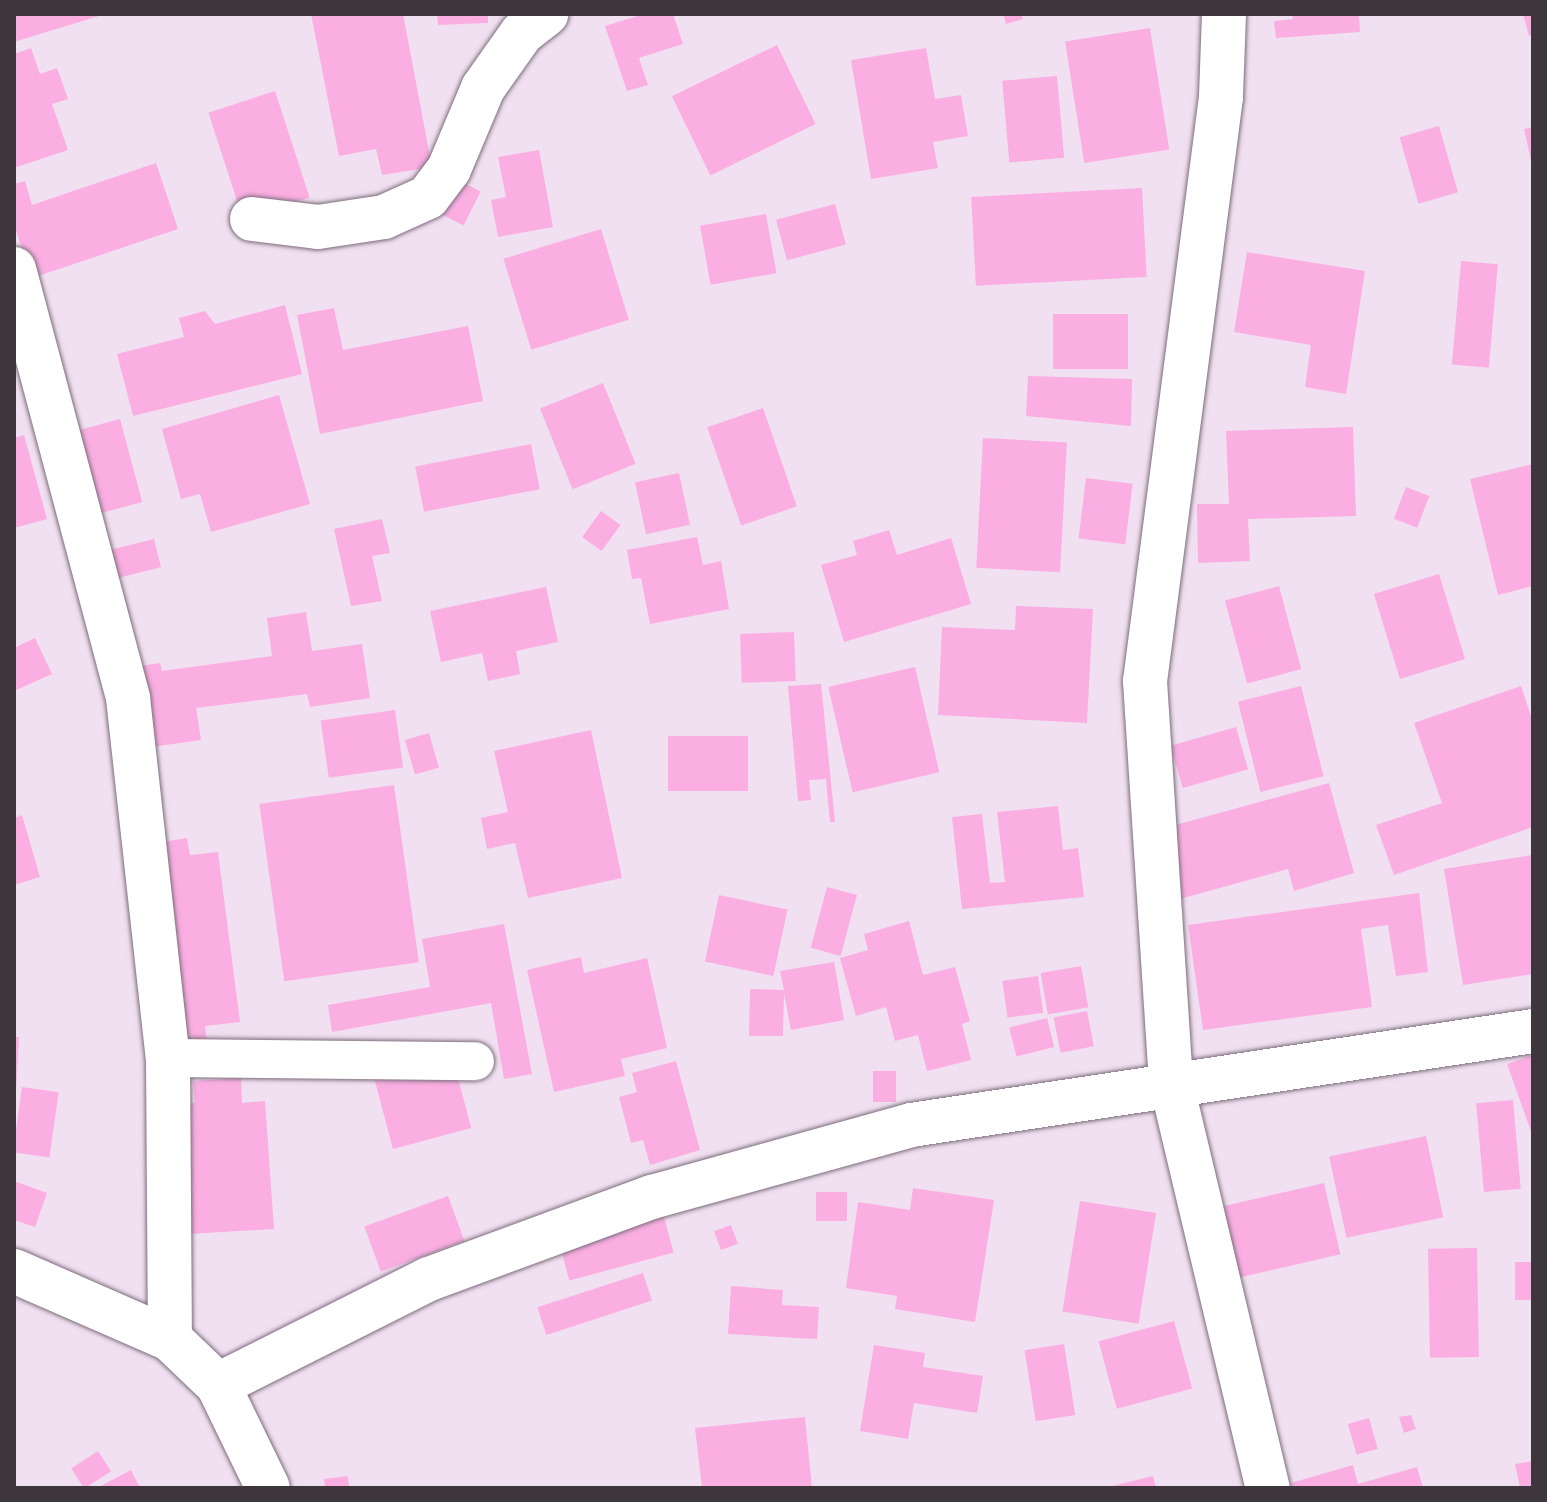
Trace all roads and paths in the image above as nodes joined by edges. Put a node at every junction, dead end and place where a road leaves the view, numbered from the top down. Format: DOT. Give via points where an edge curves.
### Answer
graph roads {
  1 [pos="546,14"];
  2 [pos="1224,14"];
  3 [pos="252,219"];
  4 [pos="14,269"];
  5 [pos="1533,1031"];
  6 [pos="168,1058"];
  7 [pos="475,1061"];
  8 [pos="1171,1082"];
  9 [pos="14,1271"];
  10 [pos="170,1339"];
  11 [pos="218,1385"];
  12 [pos="268,1488"];
  13 [pos="1268,1488"];
  1 -- 3 [label="street" via="522,33 483,88 449,169 428,197 384,217 318,227"];
  2 -- 8 [label="street" via="1221,97 1145,681"];
  4 -- 6 [label="street" via="128,698"];
  5 -- 8 [label="street"];
  6 -- 7 [label="lane"];
  6 -- 10 [label="street"];
  8 -- 11 [label="street" via="911,1125 652,1197 429,1279"];
  8 -- 13 [label="street"];
  9 -- 10 [label="street"];
  10 -- 11 [label="street"];
  11 -- 12 [label="street"];
}
